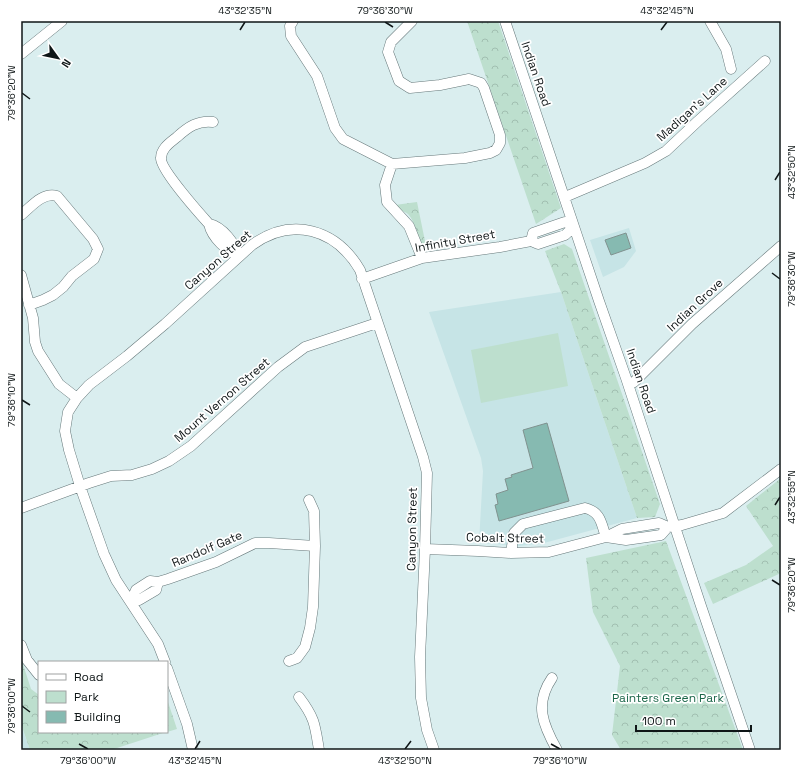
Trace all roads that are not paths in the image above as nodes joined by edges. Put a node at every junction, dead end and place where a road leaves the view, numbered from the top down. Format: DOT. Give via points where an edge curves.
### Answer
graph roads {
  1 [pos="62,21"];
  2 [pos="293,21"];
  3 [pos="412,21"];
  4 [pos="505,21"];
  5 [pos="710,21"];
  6 [pos="21,54"];
  7 [pos="765,61"];
  8 [pos="731,69"];
  9 [pos="213,122"];
  10 [pos="392,164"];
  11 [pos="564,197"];
  12 [pos="21,216"];
  13 [pos="574,227"];
  14 [pos="781,246"];
  15 [pos="239,256"];
  16 [pos="422,258"];
  17 [pos="21,275"];
  18 [pos="362,279"];
  19 [pos="29,305"];
  20 [pos="377,322"];
  21 [pos="629,385"];
  22 [pos="77,398"];
  23 [pos="781,469"];
  24 [pos="80,486"];
  25 [pos="309,500"];
  26 [pos="21,508"];
  27 [pos="672,527"];
  28 [pos="606,537"];
  29 [pos="315,546"];
  30 [pos="425,549"];
  31 [pos="512,553"];
  32 [pos="131,601"];
  33 [pos="21,645"];
  34 [pos="165,661"];
  35 [pos="289,661"];
  36 [pos="168,671"];
  37 [pos="38,674"];
  38 [pos="552,678"];
  39 [pos="299,697"];
  40 [pos="193,750"];
  41 [pos="319,750"];
  42 [pos="434,750"];
  43 [pos="557,750"];
  44 [pos="750,750"];
  1 -- 6 [label="street"];
  2 -- 10 [label="street" via="290,26 291,36 317,76 335,128 343,139"];
  3 -- 10 [label="street" via="391,42 388,52 399,81 410,88 469,79 481,83 500,135 500,142 496,150 490,154"];
  4 -- 11 [label="street, Indian Road"];
  5 -- 8 [label="street" via="726,49"];
  7 -- 11 [label="street, Madigan's Lane" via="666,151 645,163"];
  9 -- 15 [label="street" via="206,121 188,128 167,145 160,158 165,170 209,224 211,231 228,251"];
  10 -- 16 [label="street" via="385,185 387,202 410,226"];
  11 -- 13 [label="street, Indian Road"];
  12 -- 19 [label="street" via="46,195 57,196 93,239 98,249 94,259 72,276 63,287 53,295"];
  13 -- 16 [label="street, Infinity Street" via="565,235 538,244 531,241"];
  13 -- 21 [label="street, Indian Road"];
  14 -- 21 [label="street, Indian Grove" via="692,324"];
  15 -- 18 [label="street, Canyon Street" via="260,239 273,233 305,230 317,233 341,246 354,261"];
  15 -- 22 [label="street, Canyon Street" via="165,324 89,385"];
  16 -- 18 [label="street, Infinity Street"];
  17 -- 19 [label="street"];
  18 -- 20 [label="street, Canyon Street"];
  19 -- 22 [label="street" via="39,354 59,384"];
  20 -- 24 [label="street, Mount Vernon Street" via="305,347 278,367 191,446 169,461 132,475 112,476"];
  20 -- 30 [label="street, Canyon Street" via="423,457 426,473"];
  21 -- 27 [label="street, Indian Road"];
  22 -- 24 [label="street, Canyon Street" via="68,412 66,431"];
  23 -- 27 [label="street" via="723,513"];
  24 -- 26 [label="street, Mount Vernon Street"];
  24 -- 32 [label="street, Canyon Street" via="104,554 116,580"];
  25 -- 29 [label="street" via="314,511"];
  27 -- 28 [label="street, Cobalt Street" via="659,523 622,529"];
  27 -- 44 [label="street, Indian Road"];
  28 -- 31 [label="street, Cobalt Street" via="549,552"];
  28 -- 31 [label="street" via="598,516 593,510 585,508 523,524 514,533"];
  29 -- 32 [label="street, Randolf Gate" via="255,543 216,562 158,582 156,590 139,600"];
  29 -- 35 [label="street" via="310,628 305,647 296,658"];
  30 -- 31 [label="street, Cobalt Street"];
  30 -- 42 [label="street, Canyon Street" via="420,656 421,698"];
  32 -- 34 [label="street, Canyon Street" via="158,644"];
  33 -- 37 [label="street" via="27,660"];
  36 -- 40 [label="street" via="187,724"];
  38 -- 43 [label="street" via="544,692 541,707 544,723"];
  39 -- 41 [label="street" via="310,711 315,724"];
}
